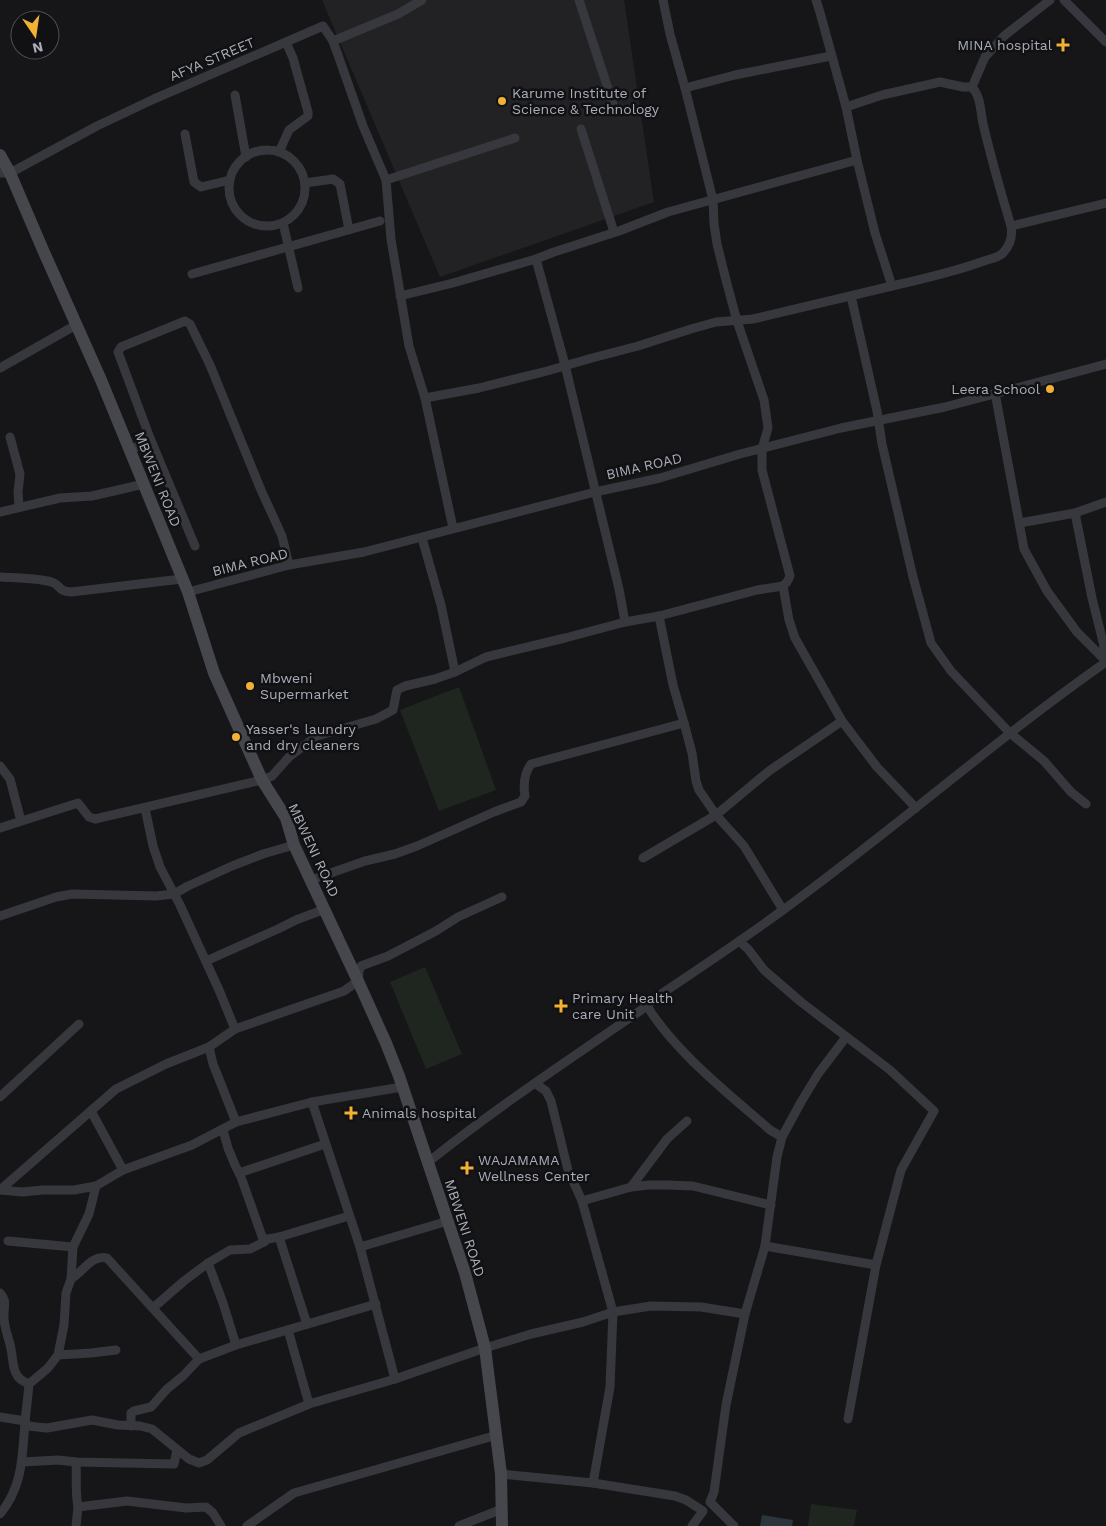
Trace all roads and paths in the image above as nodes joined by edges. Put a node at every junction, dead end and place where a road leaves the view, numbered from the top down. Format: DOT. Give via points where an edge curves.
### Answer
graph roads {
  1 [pos="422,0"];
  2 [pos="579,0"];
  3 [pos="663,0"];
  4 [pos="816,0"];
  5 [pos="1050,0"];
  6 [pos="1064,0"];
  7 [pos="333,41"];
  8 [pos="286,42"];
  9 [pos="1106,42"];
  10 [pos="832,56"];
  11 [pos="972,87"];
  12 [pos="685,88"];
  13 [pos="235,95"];
  14 [pos="613,104"];
  15 [pos="846,107"];
  16 [pos="581,129"];
  17 [pos="185,134"];
  18 [pos="514,138"];
  19 [pos="279,152"];
  20 [pos="0,155"];
  21 [pos="246,157"];
  22 [pos="857,160"];
  23 [pos="5,173"];
  24 [pos="230,180"];
  25 [pos="386,180"];
  26 [pos="305,183"];
  27 [pos="713,200"];
  28 [pos="1106,203"];
  29 [pos="380,221"];
  30 [pos="283,222"];
  31 [pos="1011,226"];
  32 [pos="349,230"];
  33 [pos="614,232"];
  34 [pos="288,247"];
  35 [pos="536,259"];
  36 [pos="192,274"];
  37 [pos="892,286"];
  38 [pos="298,288"];
  39 [pos="400,296"];
  40 [pos="851,296"];
  41 [pos="737,321"];
  42 [pos="76,325"];
  43 [pos="1106,364"];
  44 [pos="566,365"];
  45 [pos="0,368"];
  46 [pos="995,393"];
  47 [pos="425,398"];
  48 [pos="878,420"];
  49 [pos="10,437"];
  50 [pos="150,438"];
  51 [pos="762,449"];
  52 [pos="130,451"];
  53 [pos="144,484"];
  54 [pos="595,492"];
  55 [pos="1106,502"];
  56 [pos="19,507"];
  57 [pos="0,512"];
  58 [pos="1075,513"];
  59 [pos="1020,523"];
  60 [pos="454,528"];
  61 [pos="422,538"];
  62 [pos="196,546"];
  63 [pos="289,565"];
  64 [pos="0,577"];
  65 [pos="182,579"];
  66 [pos="783,586"];
  67 [pos="188,592"];
  68 [pos="659,616"];
  69 [pos="625,622"];
  70 [pos="1104,659"];
  71 [pos="455,672"];
  72 [pos="842,721"];
  73 [pos="684,723"];
  74 [pos="1010,733"];
  75 [pos="0,766"];
  76 [pos="262,780"];
  77 [pos="1086,804"];
  78 [pos="145,808"];
  79 [pos="916,808"];
  80 [pos="716,815"];
  81 [pos="21,821"];
  82 [pos="0,828"];
  83 [pos="294,845"];
  84 [pos="644,858"];
  85 [pos="311,880"];
  86 [pos="174,894"];
  87 [pos="502,897"];
  88 [pos="324,909"];
  89 [pos="783,910"];
  90 [pos="0,916"];
  91 [pos="739,941"];
  92 [pos="206,961"];
  93 [pos="358,981"];
  94 [pos="648,1006"];
  95 [pos="79,1024"];
  96 [pos="235,1029"];
  97 [pos="846,1037"];
  98 [pos="209,1047"];
  99 [pos="536,1084"];
  100 [pos="402,1087"];
  101 [pos="0,1097"];
  102 [pos="312,1102"];
  103 [pos="91,1111"];
  104 [pos="687,1121"];
  105 [pos="236,1122"];
  106 [pos="223,1130"];
  107 [pos="782,1137"];
  108 [pos="325,1144"];
  109 [pos="427,1163"];
  110 [pos="123,1170"];
  111 [pos="239,1173"];
  112 [pos="96,1186"];
  113 [pos="631,1187"];
  114 [pos="0,1190"];
  115 [pos="582,1200"];
  116 [pos="771,1205"];
  117 [pos="349,1216"];
  118 [pos="448,1221"];
  119 [pos="279,1237"];
  120 [pos="8,1241"];
  121 [pos="264,1242"];
  122 [pos="765,1246"];
  123 [pos="73,1247"];
  124 [pos="360,1247"];
  125 [pos="208,1263"];
  126 [pos="876,1265"];
  127 [pos="71,1279"];
  128 [pos="0,1293"];
  129 [pos="376,1304"];
  130 [pos="153,1308"];
  131 [pos="613,1312"];
  132 [pos="745,1314"];
  133 [pos="307,1324"];
  134 [pos="288,1330"];
  135 [pos="3,1332"];
  136 [pos="236,1345"];
  137 [pos="485,1348"];
  138 [pos="116,1350"];
  139 [pos="58,1355"];
  140 [pos="199,1359"];
  141 [pos="395,1379"];
  142 [pos="30,1384"];
  143 [pos="309,1404"];
  144 [pos="0,1417"];
  145 [pos="848,1419"];
  146 [pos="25,1421"];
  147 [pos="131,1426"];
  148 [pos="497,1435"];
  149 [pos="177,1450"];
  150 [pos="22,1462"];
  151 [pos="76,1462"];
  152 [pos="500,1474"];
  153 [pos="593,1483"];
  154 [pos="710,1502"];
  155 [pos="78,1507"];
  156 [pos="502,1509"];
  157 [pos="703,1511"];
  158 [pos="0,1514"];
  159 [pos="76,1526"];
  160 [pos="221,1526"];
  161 [pos="247,1526"];
  162 [pos="459,1526"];
  163 [pos="502,1526"];
  164 [pos="692,1526"];
  165 [pos="734,1526"];
  1 -- 7 [label="street" via="398,14"];
  2 -- 14 [label="street"];
  3 -- 12 [label="street"];
  4 -- 10 [label="street"];
  5 -- 11 [label="street" via="1004,36 985,56"];
  6 -- 9 [label="street"];
  7 -- 8 [label="street, AFYA STREET" via="323,26"];
  7 -- 25 [label="street" via="362,126"];
  8 -- 19 [label="street" via="308,116 288,130"];
  8 -- 23 [label="street, AFYA STREET" via="96,126"];
  10 -- 12 [label="street"];
  10 -- 15 [label="street"];
  11 -- 15 [label="street" via="940,82"];
  11 -- 31 [label="street" via="979,100"];
  12 -- 27 [label="street"];
  13 -- 21 [label="street"];
  15 -- 22 [label="street"];
  16 -- 33 [label="street"];
  17 -- 24 [label="street" via="194,182 201,187"];
  18 -- 25 [label="street"];
  19 -- 21 [label="street" via="265,150"];
  19 -- 26 [label="street" via="292,159"];
  20 -- 23 [label="street, MBWENI ROAD"];
  21 -- 24 [label="street"];
  22 -- 27 [label="street"];
  22 -- 37 [label="street"];
  23 -- 42 [label="street, MBWENI ROAD"];
  24 -- 30 [label="street" via="231,200 243,217 262,226"];
  25 -- 39 [label="street"];
  26 -- 30 [label="street" via="299,209"];
  26 -- 32 [label="street" via="338,181"];
  27 -- 33 [label="street"];
  27 -- 41 [label="street" via="717,244"];
  28 -- 31 [label="street"];
  29 -- 32 [label="street"];
  30 -- 34 [label="street"];
  31 -- 37 [label="street" via="1009,246 1000,255"];
  32 -- 34 [label="street"];
  33 -- 35 [label="street"];
  34 -- 36 [label="street"];
  34 -- 38 [label="street"];
  35 -- 39 [label="street"];
  35 -- 44 [label="street"];
  37 -- 40 [label="street"];
  39 -- 47 [label="street" via="409,346"];
  40 -- 41 [label="street"];
  40 -- 48 [label="street"];
  41 -- 44 [label="street" via="716,322"];
  41 -- 51 [label="street" via="764,400 768,428"];
  42 -- 45 [label="street"];
  42 -- 52 [label="street, MBWENI ROAD"];
  43 -- 46 [label="street, BIMA ROAD"];
  44 -- 47 [label="street" via="506,382"];
  44 -- 54 [label="street"];
  46 -- 48 [label="street, BIMA ROAD"];
  46 -- 59 [label="street"];
  47 -- 60 [label="street"];
  48 -- 51 [label="street, BIMA ROAD"];
  48 -- 74 [label="street" via="931,642 951,671"];
  49 -- 56 [label="street" via="20,474"];
  50 -- 52 [label="street"];
  50 -- 62 [label="street"];
  50 -- 63 [label="street" via="118,352 121,347 184,321 190,324 210,365 282,536"];
  51 -- 54 [label="street, BIMA ROAD" via="660,478"];
  51 -- 66 [label="street" via="762,470 790,576"];
  52 -- 53 [label="street, MBWENI ROAD"];
  53 -- 56 [label="street"];
  53 -- 65 [label="street, MBWENI ROAD"];
  54 -- 60 [label="street, BIMA ROAD"];
  54 -- 69 [label="street"];
  55 -- 58 [label="street"];
  56 -- 57 [label="street"];
  58 -- 59 [label="street"];
  58 -- 70 [label="street" via="1104,646"];
  59 -- 70 [label="street" via="1024,549 1047,591 1077,632"];
  60 -- 61 [label="street, BIMA ROAD"];
  61 -- 63 [label="street, BIMA ROAD"];
  61 -- 71 [label="street"];
  63 -- 67 [label="street, BIMA ROAD"];
  64 -- 65 [label="street" via="54,583 62,591 71,592"];
  65 -- 67 [label="street, MBWENI ROAD"];
  66 -- 68 [label="street"];
  66 -- 72 [label="street" via="795,638"];
  67 -- 76 [label="street, MBWENI ROAD" via="214,673"];
  68 -- 69 [label="street"];
  68 -- 73 [label="street"];
  69 -- 71 [label="street" via="486,657"];
  70 -- 74 [label="street"];
  71 -- 76 [label="street" via="397,690 393,710 386,715 317,736 289,757 272,776"];
  72 -- 79 [label="street" via="877,767"];
  72 -- 80 [label="street" via="769,771"];
  73 -- 80 [label="street" via="699,790"];
  73 -- 85 [label="street" via="531,764 526,773 525,796 521,802 396,854"];
  74 -- 77 [label="street" via="1044,761"];
  74 -- 79 [label="street"];
  75 -- 81 [label="street" via="10,779"];
  76 -- 78 [label="street"];
  76 -- 83 [label="street, MBWENI ROAD" via="286,818"];
  78 -- 81 [label="street" via="95,819 89,817 78,803"];
  78 -- 86 [label="street" via="160,867"];
  79 -- 89 [label="street"];
  80 -- 84 [label="street"];
  80 -- 89 [label="street" via="744,846"];
  81 -- 82 [label="street"];
  83 -- 85 [label="street, MBWENI ROAD"];
  83 -- 86 [label="street" via="232,866"];
  85 -- 88 [label="street, MBWENI ROAD"];
  86 -- 90 [label="street" via="72,894"];
  86 -- 92 [label="street"];
  87 -- 93 [label="street" via="388,956 361,966"];
  88 -- 92 [label="street"];
  88 -- 93 [label="street, MBWENI ROAD"];
  89 -- 91 [label="street"];
  91 -- 94 [label="street"];
  91 -- 97 [label="street" via="764,970"];
  92 -- 96 [label="street"];
  93 -- 96 [label="street" via="344,991"];
  93 -- 100 [label="street, MBWENI ROAD"];
  94 -- 99 [label="street"];
  94 -- 107 [label="street" via="658,1024 687,1056"];
  95 -- 101 [label="street"];
  96 -- 98 [label="street"];
  97 -- 107 [label="street" via="818,1074"];
  97 -- 126 [label="street" via="890,1070 934,1111 901,1170"];
  98 -- 103 [label="street" via="166,1064 116,1090"];
  98 -- 105 [label="street"];
  99 -- 109 [label="street"];
  99 -- 115 [label="street" via="546,1091 551,1102 568,1170"];
  100 -- 102 [label="street"];
  100 -- 109 [label="street, MBWENI ROAD"];
  102 -- 105 [label="street"];
  102 -- 108 [label="street"];
  103 -- 110 [label="street"];
  103 -- 114 [label="street"];
  104 -- 113 [label="street" via="667,1139"];
  105 -- 106 [label="street"];
  106 -- 110 [label="street"];
  106 -- 111 [label="street"];
  107 -- 116 [label="street"];
  108 -- 111 [label="street"];
  108 -- 117 [label="street"];
  109 -- 118 [label="street, MBWENI ROAD"];
  110 -- 112 [label="street"];
  111 -- 121 [label="street"];
  112 -- 114 [label="street" via="74,1190"];
  112 -- 123 [label="street" via="89,1214"];
  113 -- 115 [label="street"];
  113 -- 116 [label="street" via="693,1186"];
  115 -- 131 [label="street"];
  116 -- 122 [label="street"];
  117 -- 119 [label="street"];
  117 -- 124 [label="street"];
  118 -- 124 [label="street"];
  118 -- 137 [label="street, MBWENI ROAD"];
  119 -- 121 [label="street"];
  119 -- 133 [label="street"];
  120 -- 123 [label="street"];
  121 -- 125 [label="street" via="250,1249 230,1250"];
  122 -- 126 [label="street"];
  122 -- 132 [label="street"];
  123 -- 127 [label="street"];
  124 -- 129 [label="street"];
  125 -- 130 [label="street"];
  125 -- 136 [label="street"];
  126 -- 145 [label="street"];
  127 -- 130 [label="street" via="93,1260 101,1256 107,1258"];
  127 -- 139 [label="street"];
  128 -- 135 [label="street" via="6,1305"];
  129 -- 133 [label="street"];
  129 -- 141 [label="street"];
  130 -- 140 [label="street"];
  131 -- 132 [label="street" via="650,1306 701,1307"];
  131 -- 137 [label="street"];
  131 -- 153 [label="street" via="610,1387"];
  132 -- 154 [label="street"];
  133 -- 134 [label="street"];
  134 -- 136 [label="street"];
  134 -- 143 [label="street"];
  135 -- 142 [label="street" via="17,1375"];
  136 -- 140 [label="street"];
  137 -- 141 [label="street"];
  137 -- 148 [label="street, MBWENI ROAD"];
  138 -- 139 [label="street"];
  139 -- 142 [label="street"];
  140 -- 147 [label="street" via="151,1408 134,1411"];
  141 -- 143 [label="street"];
  142 -- 146 [label="street"];
  143 -- 149 [label="street" via="239,1433 199,1463"];
  144 -- 146 [label="street"];
  146 -- 147 [label="street" via="28,1426 47,1428 92,1420"];
  146 -- 150 [label="street"];
  147 -- 149 [label="street" via="152,1429"];
  148 -- 152 [label="street, MBWENI ROAD"];
  148 -- 161 [label="street" via="294,1492"];
  149 -- 151 [label="street" via="174,1464"];
  150 -- 151 [label="street"];
  150 -- 158 [label="street" via="16,1490"];
  151 -- 155 [label="street"];
  152 -- 153 [label="street"];
  152 -- 156 [label="street, MBWENI ROAD"];
  153 -- 157 [label="street" via="675,1496"];
  154 -- 157 [label="street"];
  154 -- 165 [label="street"];
  155 -- 159 [label="street"];
  155 -- 160 [label="street" via="127,1501 186,1508 206,1507"];
  156 -- 162 [label="street"];
  156 -- 163 [label="street, MBWENI ROAD"];
  157 -- 164 [label="street"];
}
